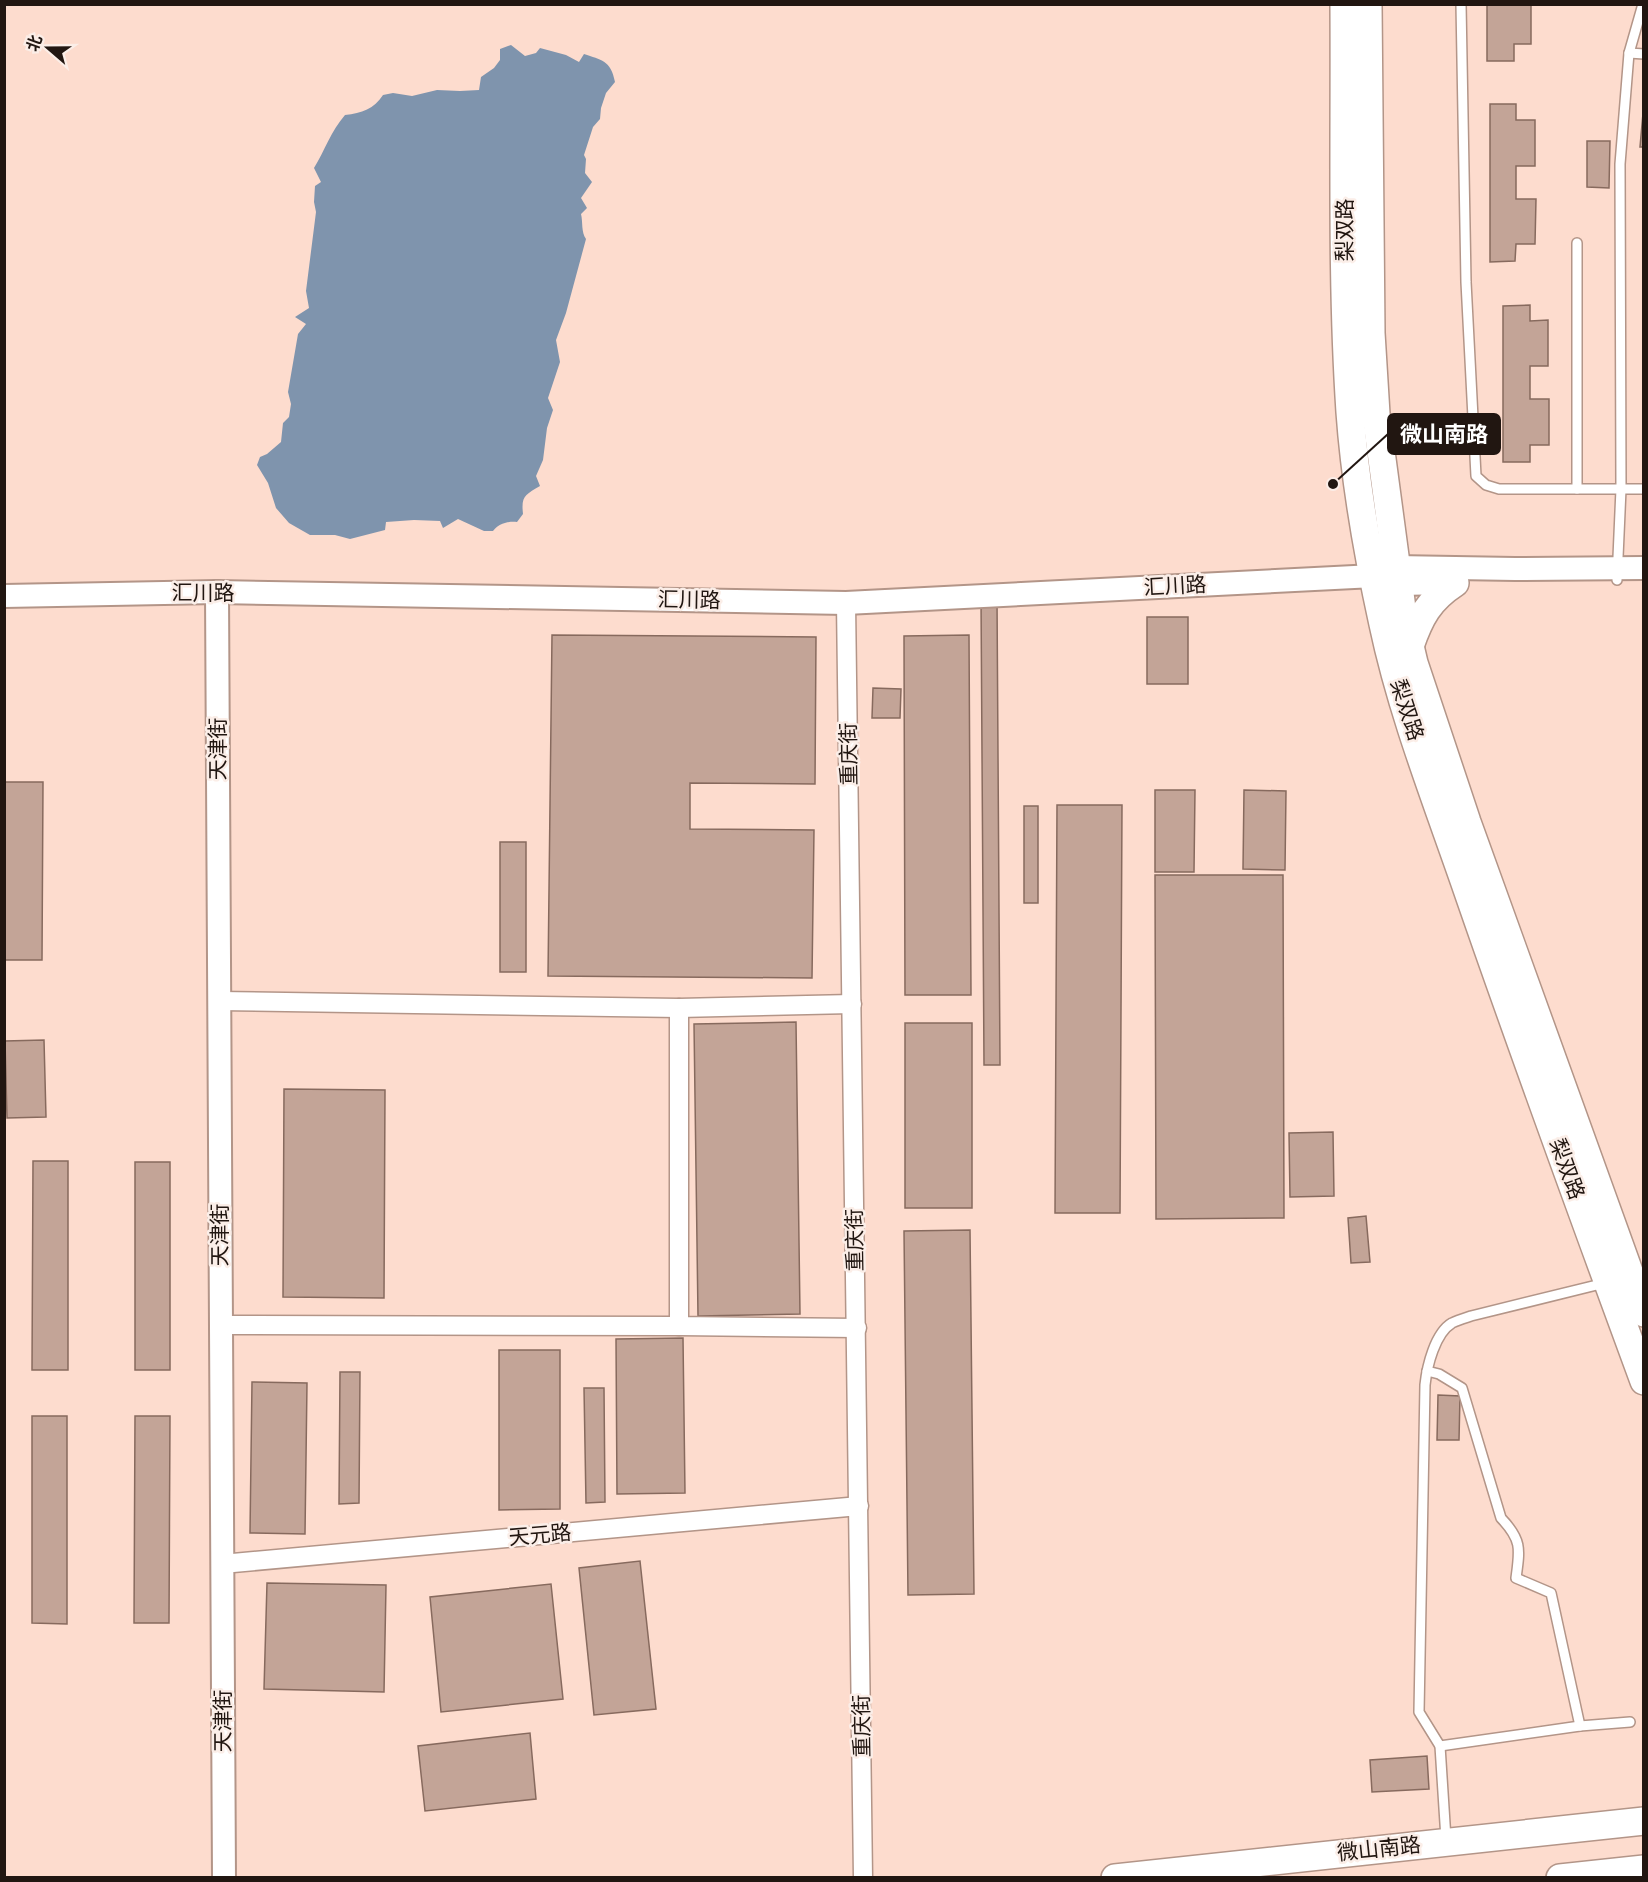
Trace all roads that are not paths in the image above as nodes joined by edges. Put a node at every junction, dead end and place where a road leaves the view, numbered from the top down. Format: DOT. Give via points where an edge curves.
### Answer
graph roads {
  1 [pos="1344,4"];
  2 [pos="1368,4"];
  3 [pos="1461,4"];
  4 [pos="1643,4"];
  5 [pos="1629,53"];
  6 [pos="1644,54"];
  7 [pos="1577,243"];
  8 [pos="1577,489"];
  9 [pos="1621,489"];
  10 [pos="1644,489"];
  11 [pos="1644,568"];
  12 [pos="1617,574"];
  13 [pos="1454,575"];
  14 [pos="1389,576"];
  15 [pos="1644,580"];
  16 [pos="1425,584"];
  17 [pos="218,592"];
  18 [pos="4,596"];
  19 [pos="846,603"];
  20 [pos="1403,616"];
  21 [pos="1400,652"];
  22 [pos="219,1001"];
  23 [pos="852,1004"];
  24 [pos="679,1008"];
  25 [pos="1607,1282"];
  26 [pos="1644,1313"];
  27 [pos="221,1325"];
  28 [pos="679,1326"];
  29 [pos="857,1328"];
  30 [pos="1427,1371"];
  31 [pos="1644,1381"];
  32 [pos="859,1506"];
  33 [pos="222,1564"];
  34 [pos="1630,1722"];
  35 [pos="1580,1726"];
  36 [pos="1440,1746"];
  37 [pos="1644,1821"];
  38 [pos="1446,1842"];
  39 [pos="1644,1869"];
  40 [pos="224,1878"];
  41 [pos="864,1878"];
  42 [pos="1115,1878"];
  43 [pos="1560,1878"];
  1 -- 14 [label="main road, 梨双路" via="1345,294 1350,416 1357,474"];
  2 -- 14 [label="main road, 梨双路" via="1371,333"];
  3 -- 8 [label="lane" via="1466,282 1476,476 1499,489"];
  4 -- 5 [label="lane"];
  5 -- 6 [label="lane"];
  5 -- 9 [label="lane" via="1620,164"];
  7 -- 8 [label="lane"];
  8 -- 9 [label="lane"];
  9 -- 10 [label="lane"];
  9 -- 12 [label="lane"];
  11 -- 12 [label="street, 汇川路"];
  12 -- 13 [label="street, 汇川路"];
  12 -- 15 [label="street, 汇川路"];
  13 -- 14 [label="street, 汇川路"];
  13 -- 16 [label="street, 汇川路"];
  13 -- 21 [label="main road"];
  14 -- 16 [label="street, 汇川路"];
  14 -- 19 [label="street, 汇川路"];
  14 -- 20 [label="main road, 梨双路"];
  14 -- 21 [label="main road, 梨双路"];
  16 -- 20 [label="street"];
  17 -- 18 [label="street, 汇川路"];
  17 -- 19 [label="street, 汇川路"];
  17 -- 22 [label="street, 天津街"];
  19 -- 23 [label="street, 重庆街"];
  20 -- 21 [label="main road, 梨双路"];
  21 -- 25 [label="main road, 梨双路" via="1415,737"];
  21 -- 26 [label="main road, 梨双路"];
  22 -- 24 [label="street"];
  22 -- 27 [label="street, 天津街"];
  23 -- 24 [label="street"];
  23 -- 29 [label="street, 重庆街"];
  24 -- 28 [label="street"];
  25 -- 30 [label="lane" via="1450,1324 1437,1342"];
  25 -- 31 [label="main road, 梨双路"];
  27 -- 28 [label="street"];
  27 -- 33 [label="street, 天津街"];
  28 -- 29 [label="street"];
  29 -- 32 [label="street, 重庆街"];
  30 -- 35 [label="lane" via="1462,1389 1501,1518 1514,1532 1519,1554 1515,1578 1551,1593"];
  30 -- 36 [label="lane" via="1419,1712"];
  32 -- 33 [label="street, 天元路"];
  32 -- 41 [label="street, 重庆街"];
  33 -- 40 [label="street, 天津街"];
  34 -- 35 [label="lane"];
  35 -- 36 [label="lane"];
  36 -- 38 [label="lane"];
  37 -- 38 [label="main road, 微山南路"];
  38 -- 42 [label="main road, 微山南路"];
  39 -- 43 [label="main road"];
}
